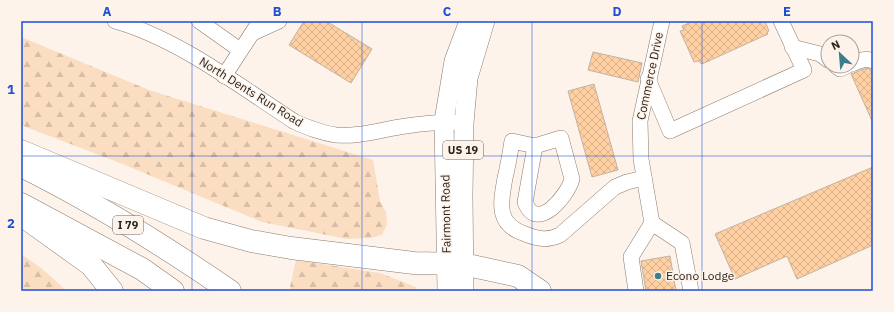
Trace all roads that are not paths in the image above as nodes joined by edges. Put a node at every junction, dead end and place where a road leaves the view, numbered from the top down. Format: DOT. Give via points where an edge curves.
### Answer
graph roads {
  1 [pos="115,21"];
  2 [pos="199,21"];
  3 [pos="279,21"];
  4 [pos="469,21"];
  5 [pos="485,21"];
  6 [pos="662,21"];
  7 [pos="781,21"];
  8 [pos="256,27"];
  9 [pos="792,47"];
  10 [pos="240,50"];
  11 [pos="820,54"];
  12 [pos="860,61"];
  13 [pos="873,62"];
  14 [pos="224,76"];
  15 [pos="648,79"];
  16 [pos="444,121"];
  17 [pos="464,123"];
  18 [pos="535,146"];
  19 [pos="21,151"];
  20 [pos="21,166"];
  21 [pos="644,178"];
  22 [pos="21,204"];
  23 [pos="21,215"];
  24 [pos="652,223"];
  25 [pos="455,264"];
  26 [pos="112,291"];
  27 [pos="173,291"];
  28 [pos="230,291"];
  29 [pos="447,291"];
  30 [pos="464,291"];
  31 [pos="540,291"];
  32 [pos="636,291"];
  33 [pos="691,291"];
  1 -- 14 [label="street, North Dents Run Road" via="151,33"];
  2 -- 10 [label="street"];
  3 -- 8 [label="street"];
  4 -- 16 [label="main road, Fairmont Road / US 19" via="454,61"];
  5 -- 17 [label="main road, Fairmont Road / US 19" via="468,78"];
  6 -- 15 [label="street, Commerce Drive"];
  7 -- 9 [label="street"];
  8 -- 10 [label="street"];
  9 -- 11 [label="street"];
  9 -- 15 [label="street" via="804,70 670,131"];
  10 -- 14 [label="street"];
  12 -- 13 [label="street" via="870,59"];
  14 -- 16 [label="street, North Dents Run Road" via="295,122 316,131 337,135 362,134"];
  15 -- 21 [label="street, Commerce Drive" via="640,121"];
  16 -- 17 [label="street, North Dents Run Road"];
  16 -- 25 [label="main road, Fairmont Road / US 19"];
  17 -- 25 [label="main road, Fairmont Road / US 19"];
  18 -- 18 [label="street" via="525,202 527,208 541,215 547,213 570,186 572,179 561,138"];
  18 -- 21 [label="street" via="512,141 500,204 502,216 511,227 538,239 550,240 560,235 615,187"];
  19 -- 25 [label="highway" via="204,228 251,241 414,263"];
  20 -- 28 [label="highway, I 79" via="114,216 175,253"];
  21 -- 24 [label="street, Commerce Drive"];
  22 -- 27 [label="highway, I 79" via="142,269"];
  23 -- 26 [label="highway" via="91,265"];
  24 -- 32 [label="street" via="631,257"];
  24 -- 33 [label="street" via="682,243"];
  25 -- 29 [label="main road, Fairmont Road / US 19"];
  25 -- 30 [label="main road, Fairmont Road / US 19"];
  25 -- 31 [label="highway" via="518,276"];
}
